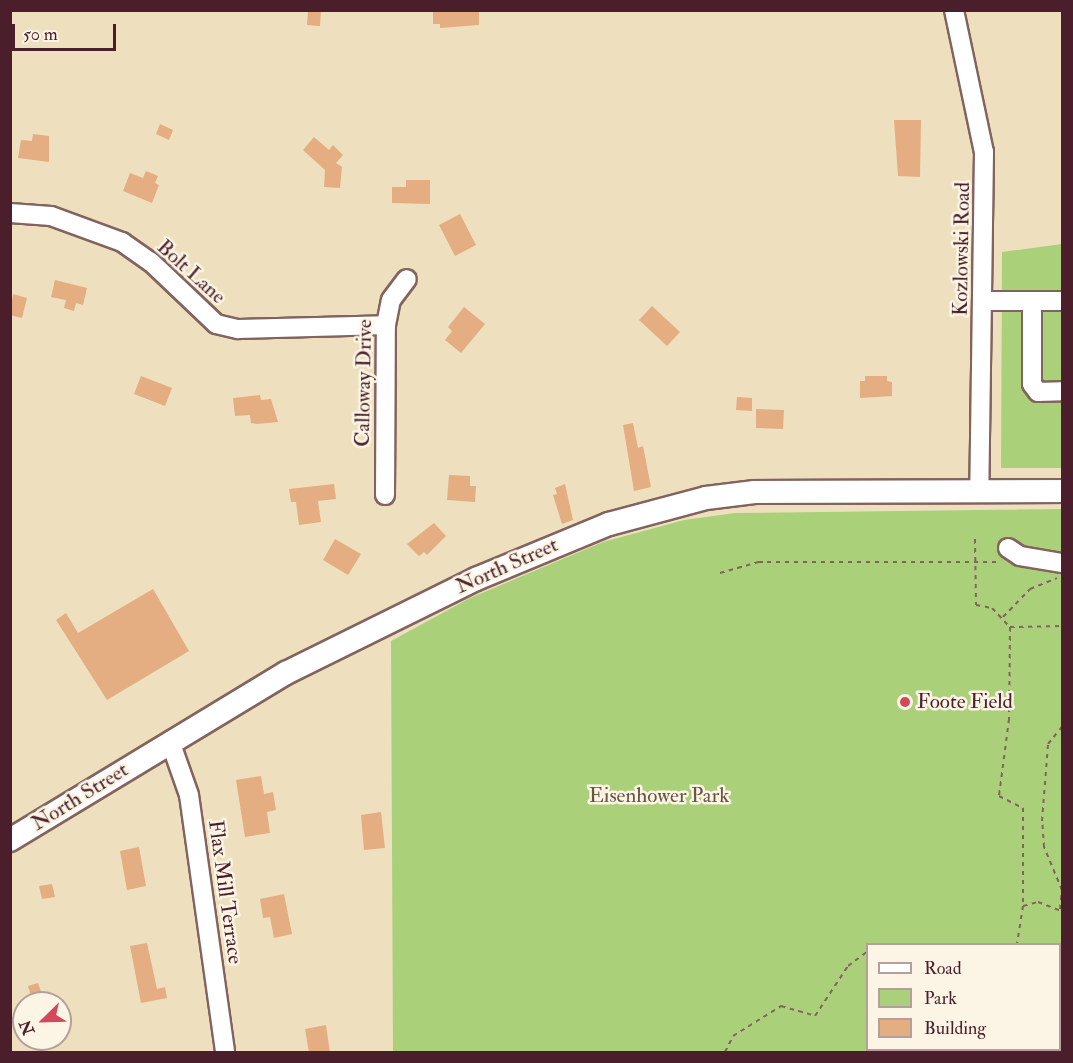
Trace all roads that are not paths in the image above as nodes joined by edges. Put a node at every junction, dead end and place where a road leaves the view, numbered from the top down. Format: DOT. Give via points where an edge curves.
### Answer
graph roads {
  1 [pos="954,10"];
  2 [pos="10,213"];
  3 [pos="406,279"];
  4 [pos="984,301"];
  5 [pos="1032,301"];
  6 [pos="1062,301"];
  7 [pos="386,325"];
  8 [pos="1062,391"];
  9 [pos="979,491"];
  10 [pos="1062,491"];
  11 [pos="385,495"];
  12 [pos="1006,555"];
  13 [pos="1062,563"];
  14 [pos="170,741"];
  15 [pos="10,840"];
  16 [pos="225,1053"];
  1 -- 4 [label="street, Kozlowski Road" via="984,152"];
  2 -- 7 [label="street, Bolt Lane" via="51,216 122,242 151,262 216,324 238,329"];
  3 -- 7 [label="street, Calloway Drive" via="391,300"];
  4 -- 5 [label="street"];
  4 -- 9 [label="street, Kozlowski Road"];
  5 -- 6 [label="street"];
  5 -- 8 [label="street" via="1032,384 1038,392"];
  7 -- 11 [label="street, Calloway Drive"];
  9 -- 10 [label="main road, North Street"];
  9 -- 14 [label="main road, North Street" via="755,492 653,510 545,548 476,579 286,673"];
  12 -- 13 [label="street"];
  14 -- 15 [label="main road, North Street"];
  14 -- 16 [label="street, Flax Mill Terrace" via="189,795"];
}
